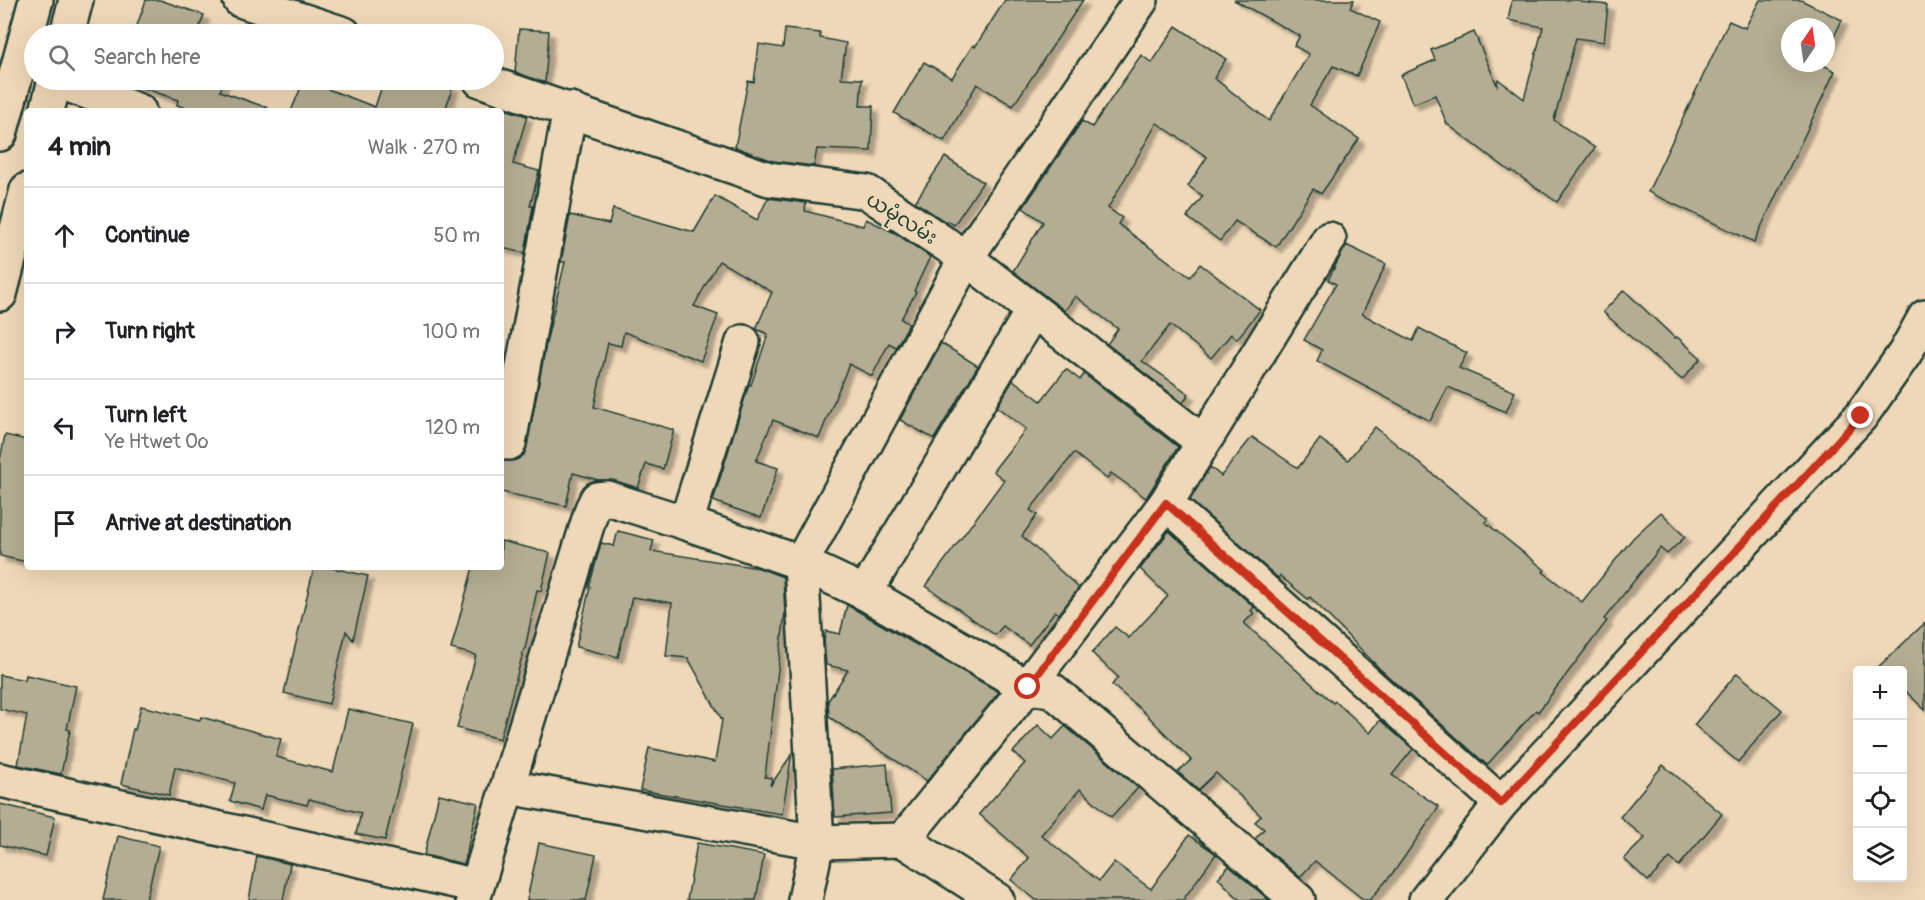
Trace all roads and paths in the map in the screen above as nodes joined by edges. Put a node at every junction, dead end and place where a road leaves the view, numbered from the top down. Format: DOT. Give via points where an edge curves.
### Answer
graph roads {
  1 [pos="36,0"];
  2 [pos="76,0"];
  3 [pos="240,0"];
  4 [pos="1141,0"];
  5 [pos="30,24"];
  6 [pos="70,24"];
  7 [pos="313,24"];
  8 [pos="24,45"];
  9 [pos="504,88"];
  10 [pos="52,90"];
  11 [pos="82,90"];
  12 [pos="48,108"];
  13 [pos="131,108"];
  14 [pos="570,109"];
  15 [pos="0,134"];
  16 [pos="17,193"];
  17 [pos="1329,239"];
  18 [pos="966,258"];
  19 [pos="0,294"];
  20 [pos="1033,310"];
  21 [pos="1925,317"];
  22 [pos="743,342"];
  23 [pos="1203,442"];
  24 [pos="509,443"];
  25 [pos="1166,503"];
  26 [pos="686,523"];
  27 [pos="801,564"];
  28 [pos="865,593"];
  29 [pos="1028,687"];
  30 [pos="0,780"];
  31 [pos="508,787"];
  32 [pos="1501,803"];
  33 [pos="903,840"];
  34 [pos="818,842"];
  35 [pos="475,893"];
  36 [pos="805,900"];
  37 [pos="997,900"];
  38 [pos="1298,900"];
  39 [pos="1426,900"];
  1 -- 5 [label="street"];
  2 -- 6 [label="street"];
  3 -- 7 [label="street"];
  4 -- 18 [label="street"];
  8 -- 15 [label="street"];
  9 -- 14 [label="street, ယမုံလမ်း"];
  10 -- 12 [label="street"];
  11 -- 13 [label="street"];
  14 -- 18 [label="street, ယမုံလမ်း" via="769,179 867,192"];
  14 -- 24 [label="street"];
  16 -- 19 [label="street"];
  17 -- 23 [label="street"];
  18 -- 20 [label="street, ယမုံလမ်း"];
  18 -- 27 [label="street"];
  20 -- 23 [label="street, ယမုံလမ်း"];
  20 -- 28 [label="street"];
  21 -- 32 [label="street" via="1861,416"];
  22 -- 26 [label="street"];
  23 -- 25 [label="street"];
  25 -- 29 [label="street"];
  25 -- 32 [label="street"];
  26 -- 27 [label="street"];
  26 -- 31 [label="street" via="607,498 597,500"];
  27 -- 28 [label="street"];
  27 -- 34 [label="street"];
  28 -- 29 [label="street"];
  29 -- 33 [label="street"];
  29 -- 38 [label="street" via="1052,690"];
  30 -- 35 [label="street"];
  31 -- 34 [label="street"];
  31 -- 35 [label="street"];
  32 -- 39 [label="street"];
  33 -- 34 [label="street"];
  33 -- 37 [label="street"];
  34 -- 36 [label="street"];
}
